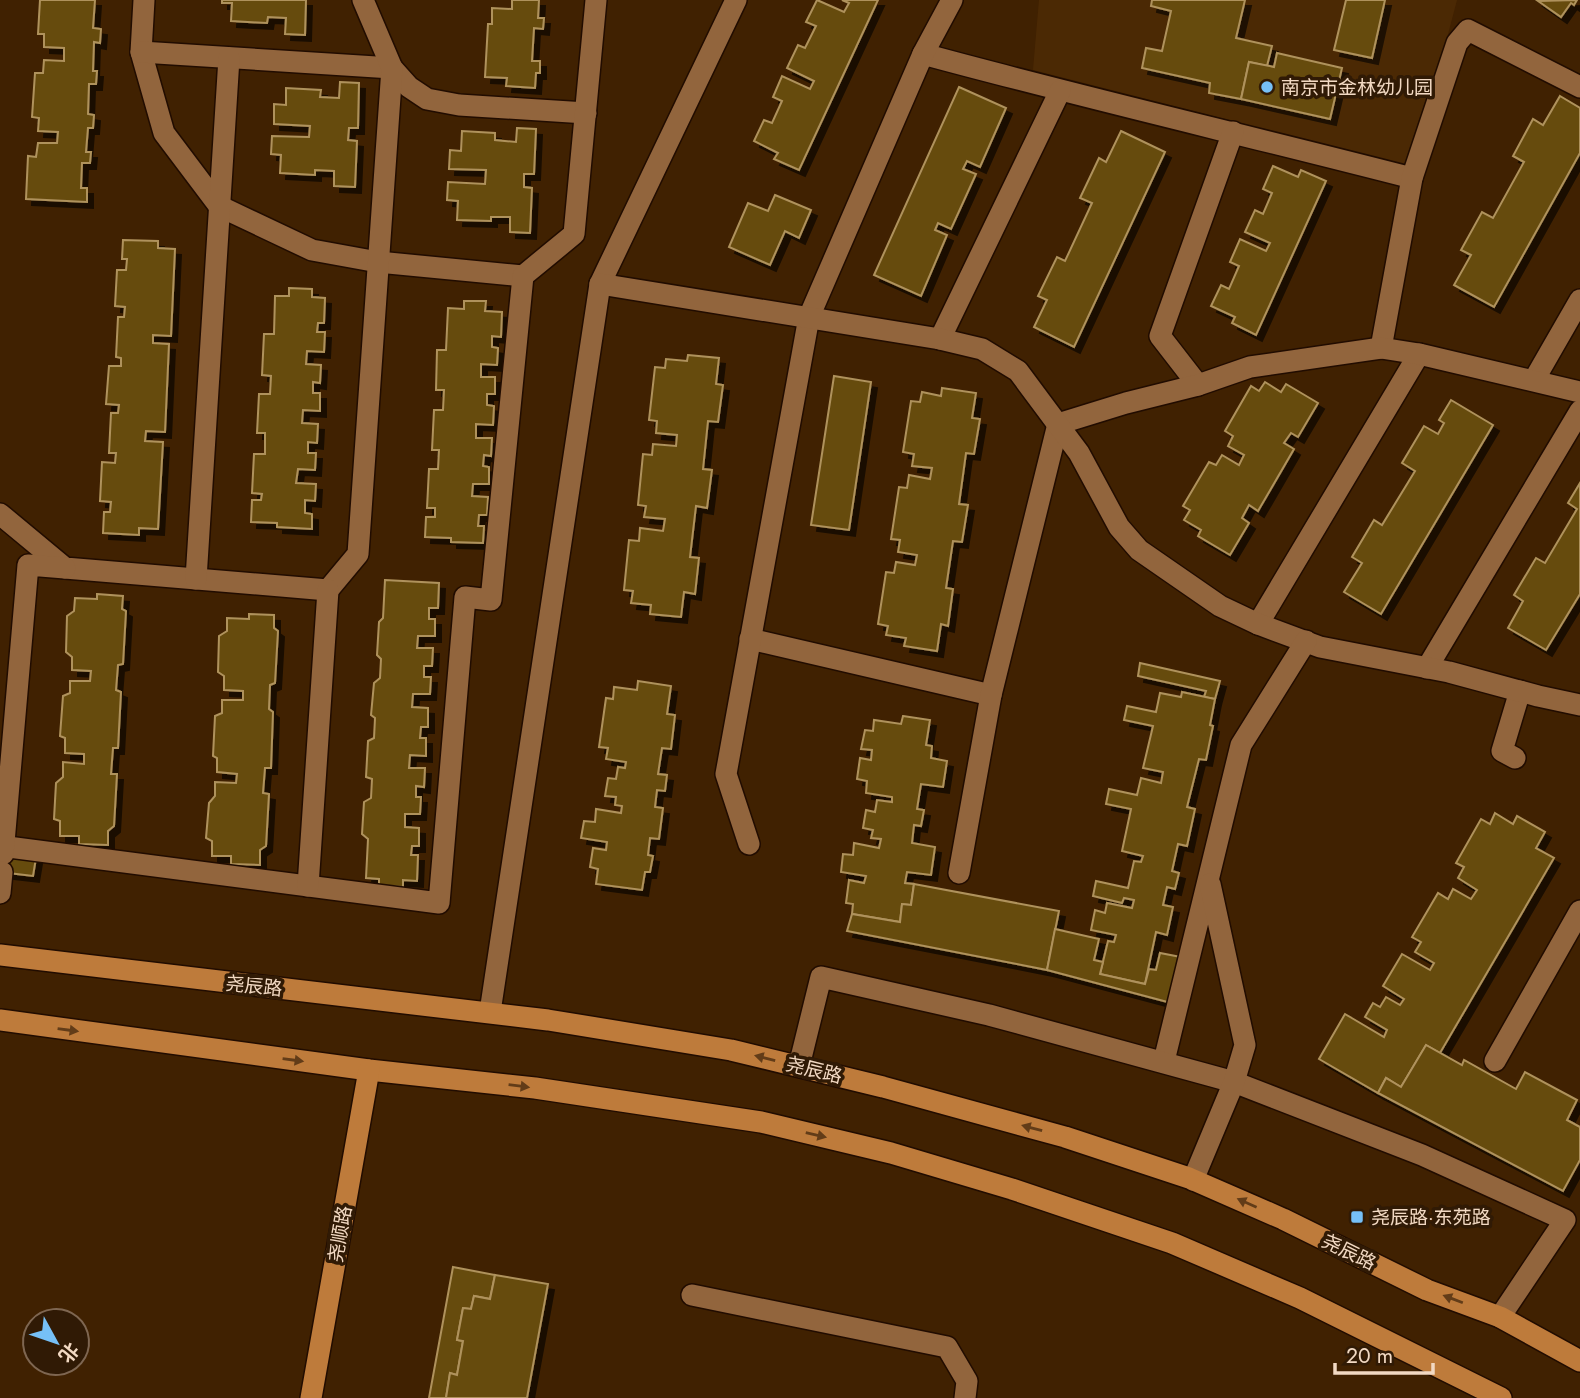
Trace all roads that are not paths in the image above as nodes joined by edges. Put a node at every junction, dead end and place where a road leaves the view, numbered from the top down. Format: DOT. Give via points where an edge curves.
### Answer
graph roads {
  1 [pos="144,0"];
  2 [pos="363,0"];
  3 [pos="596,0"];
  4 [pos="736,0"];
  5 [pos="953,0"];
  6 [pos="141,52"];
  7 [pos="923,54"];
  8 [pos="229,58"];
  9 [pos="392,68"];
  10 [pos="1580,87"];
  11 [pos="1060,91"];
  12 [pos="586,113"];
  13 [pos="1233,132"];
  14 [pos="1412,178"];
  15 [pos="219,206"];
  16 [pos="378,262"];
  17 [pos="523,276"];
  18 [pos="600,285"];
  19 [pos="1580,300"];
  20 [pos="809,317"];
  21 [pos="940,339"];
  22 [pos="1381,348"];
  23 [pos="1419,354"];
  24 [pos="1534,380"];
  25 [pos="1198,385"];
  26 [pos="1580,392"];
  27 [pos="1580,411"];
  28 [pos="1058,424"];
  29 [pos="0,514"];
  30 [pos="65,568"];
  31 [pos="196,579"];
  32 [pos="328,590"];
  33 [pos="1258,624"];
  34 [pos="750,639"];
  35 [pos="1306,641"];
  36 [pos="1427,668"];
  37 [pos="1520,691"];
  38 [pos="991,695"];
  39 [pos="1578,701"];
  40 [pos="1515,758"];
  41 [pos="749,844"];
  42 [pos="2,862"];
  43 [pos="959,873"];
  44 [pos="1209,879"];
  45 [pos="309,886"];
  46 [pos="1580,911"];
  47 [pos="0,955"];
  48 [pos="490,1012"];
  49 [pos="0,1020"];
  50 [pos="1164,1061"];
  51 [pos="1495,1061"];
  52 [pos="799,1066"];
  53 [pos="369,1070"];
  54 [pos="1234,1082"];
  55 [pos="1193,1180"];
  56 [pos="692,1295"];
  57 [pos="1500,1317"];
  58 [pos="1580,1361"];
  59 [pos="311,1398"];
  60 [pos="965,1398"];
  61 [pos="1501,1398"];
  1 -- 6 [label="street"];
  2 -- 9 [label="street"];
  3 -- 12 [label="street"];
  4 -- 18 [label="street"];
  5 -- 7 [label="street"];
  6 -- 8 [label="street"];
  6 -- 15 [label="street" via="164,133"];
  7 -- 11 [label="street"];
  7 -- 20 [label="street"];
  8 -- 9 [label="street"];
  8 -- 15 [label="street"];
  9 -- 12 [label="street" via="428,99 459,106"];
  9 -- 16 [label="street"];
  10 -- 14 [label="street" via="1468,30 1457,43"];
  11 -- 13 [label="street"];
  11 -- 21 [label="street"];
  12 -- 17 [label="street" via="574,234"];
  13 -- 14 [label="street"];
  13 -- 25 [label="street" via="1160,336"];
  14 -- 22 [label="street"];
  15 -- 16 [label="street" via="312,250"];
  15 -- 31 [label="street"];
  16 -- 17 [label="street"];
  16 -- 32 [label="street" via="358,554"];
  17 -- 45 [label="street" via="491,600 465,597 439,903"];
  18 -- 20 [label="street"];
  18 -- 48 [label="street"];
  19 -- 24 [label="street"];
  20 -- 21 [label="street"];
  20 -- 34 [label="street"];
  21 -- 28 [label="street" via="982,349 1018,371"];
  22 -- 23 [label="street"];
  22 -- 25 [label="street" via="1250,367"];
  23 -- 24 [label="street"];
  23 -- 33 [label="street"];
  24 -- 26 [label="street"];
  25 -- 28 [label="street"];
  27 -- 36 [label="street"];
  28 -- 33 [label="street" via="1119,527 1139,550 1220,606"];
  28 -- 38 [label="street"];
  29 -- 30 [label="street"];
  30 -- 31 [label="street"];
  30 -- 42 [label="street" via="28,565"];
  31 -- 32 [label="street"];
  32 -- 45 [label="street"];
  33 -- 35 [label="street"];
  34 -- 38 [label="street"];
  34 -- 41 [label="street" via="726,774"];
  35 -- 36 [label="street"];
  35 -- 44 [label="street" via="1241,745"];
  36 -- 37 [label="street"];
  37 -- 39 [label="street"];
  37 -- 40 [label="street" via="1502,751"];
  38 -- 43 [label="street"];
  42 -- 45 [label="street"];
  44 -- 50 [label="street"];
  44 -- 54 [label="street" via="1245,1045"];
  46 -- 51 [label="street"];
  47 -- 48 [label="main road, 尧辰路"];
  52 -- 48 [label="main road, 尧辰路, one-way" via="731,1050"];
  49 -- 53 [label="main road, one-way"];
  50 -- 52 [label="street" via="821,977"];
  50 -- 54 [label="street"];
  55 -- 52 [label="main road, 尧辰路, one-way" via="1065,1137"];
  53 -- 59 [label="main road, 尧顺路"];
  53 -- 61 [label="main road, one-way" via="535,1088 761,1122 891,1153 1172,1243 1300,1298"];
  54 -- 55 [label="street"];
  54 -- 57 [label="street" via="1422,1155 1564,1220"];
  57 -- 55 [label="main road, 尧辰路, one-way" via="1427,1290"];
  56 -- 60 [label="street" via="947,1347 967,1381"];
  57 -- 58 [label="main road, 尧辰路"];
}
